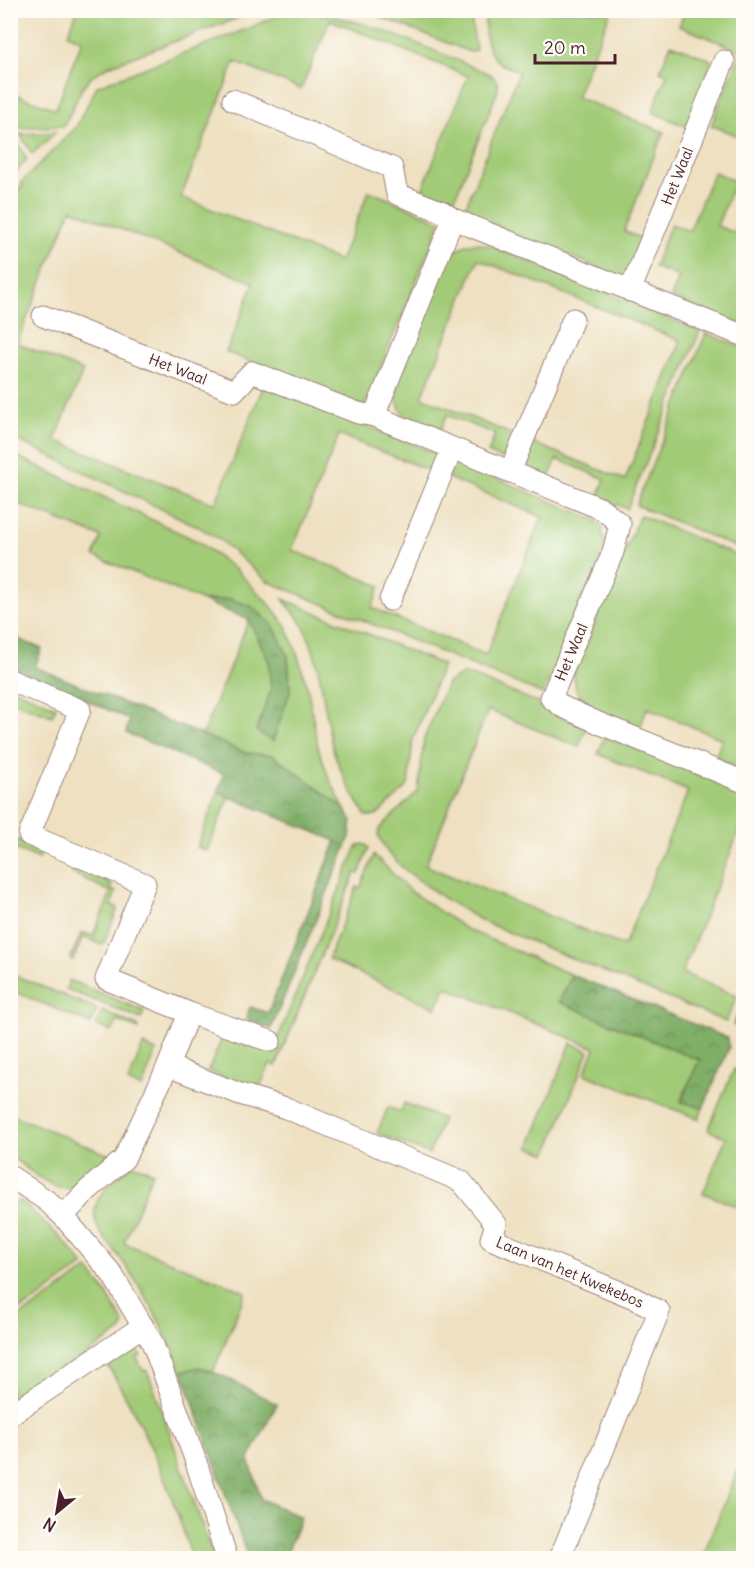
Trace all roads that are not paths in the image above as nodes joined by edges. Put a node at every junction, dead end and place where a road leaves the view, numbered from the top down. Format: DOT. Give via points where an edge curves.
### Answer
graph roads {
  1 [pos="724,61"];
  2 [pos="232,100"];
  3 [pos="453,219"];
  4 [pos="630,291"];
  5 [pos="43,316"];
  6 [pos="573,319"];
  7 [pos="744,336"];
  8 [pos="374,416"];
  9 [pos="452,448"];
  10 [pos="510,472"];
  11 [pos="390,600"];
  12 [pos="10,680"];
  13 [pos="744,782"];
  14 [pos="189,1013"];
  15 [pos="270,1041"];
  16 [pos="168,1066"];
  17 [pos="12,1181"];
  18 [pos="63,1216"];
  19 [pos="143,1326"];
  20 [pos="10,1415"];
  21 [pos="227,1558"];
  22 [pos="560,1558"];
  1 -- 4 [label="street, Het Waal"];
  2 -- 3 [label="street" via="392,168 397,194"];
  3 -- 4 [label="street"];
  3 -- 8 [label="street"];
  4 -- 7 [label="street"];
  5 -- 8 [label="street, Het Waal" via="234,392 252,372"];
  6 -- 10 [label="street"];
  8 -- 9 [label="street, Het Waal"];
  9 -- 10 [label="street, Het Waal"];
  9 -- 11 [label="street"];
  10 -- 13 [label="street, Het Waal" via="602,509 620,524 613,552 551,698 582,716"];
  12 -- 14 [label="street" via="80,710 30,835 145,884 106,979"];
  14 -- 15 [label="street"];
  14 -- 16 [label="street"];
  16 -- 18 [label="street" via="124,1159"];
  16 -- 22 [label="street, Laan van het Kwekebos" via="286,1108 461,1181 495,1224 491,1239 659,1311"];
  17 -- 18 [label="street" via="47,1201"];
  18 -- 19 [label="street" via="112,1274"];
  19 -- 20 [label="street"];
  19 -- 21 [label="street" via="187,1438"];
}
